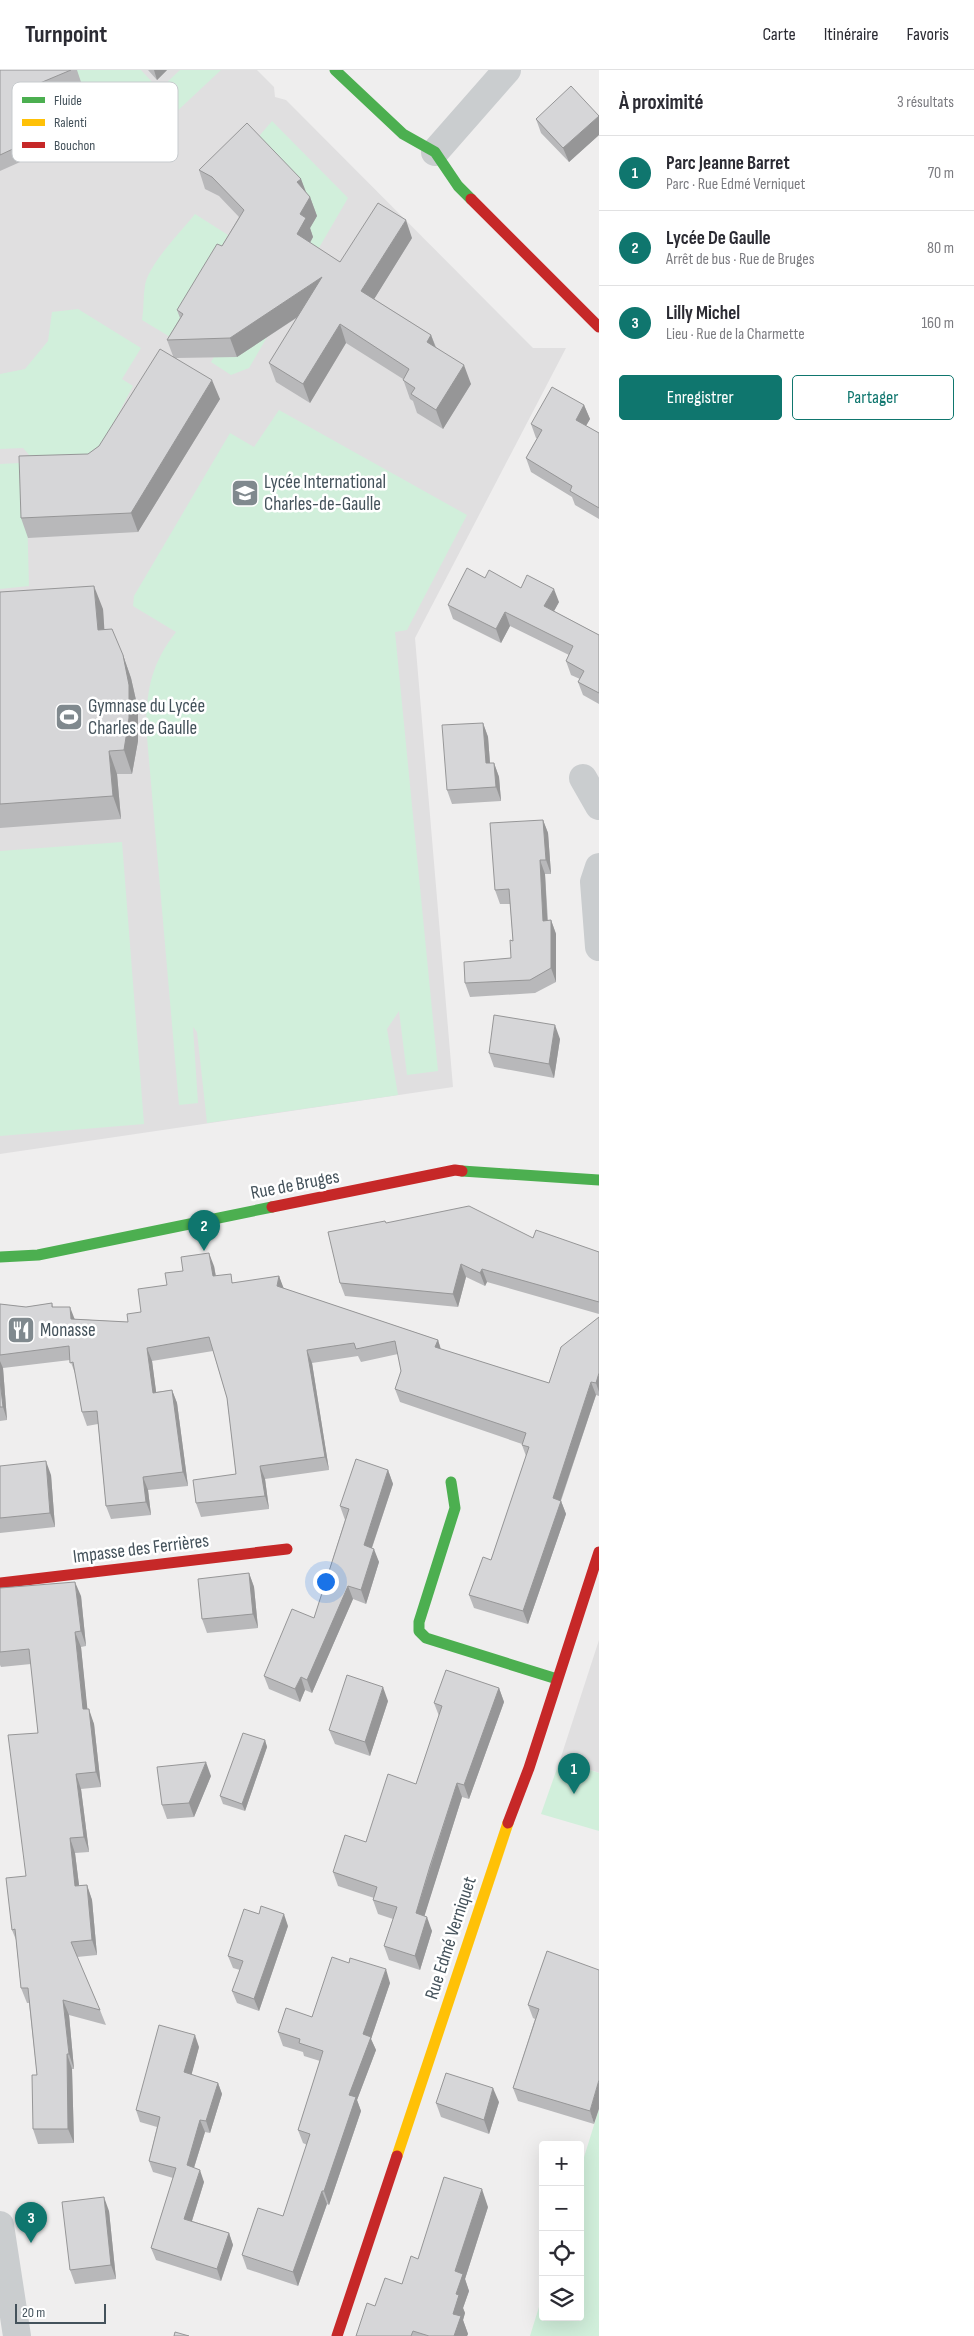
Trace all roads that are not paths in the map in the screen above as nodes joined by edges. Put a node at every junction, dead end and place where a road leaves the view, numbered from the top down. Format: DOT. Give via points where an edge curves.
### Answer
graph roads {
  1 [pos="335,70"];
  2 [pos="507,70"];
  3 [pos="434,152"];
  4 [pos="599,327"];
  5 [pos="583,778"];
  6 [pos="599,806"];
  7 [pos="599,867"];
  8 [pos="599,947"];
  9 [pos="599,1180"];
  10 [pos="0,1257"];
  11 [pos="450,1482"];
  12 [pos="287,1550"];
  13 [pos="599,1552"];
  14 [pos="0,1583"];
  15 [pos="557,1678"];
  16 [pos="0,2225"];
  17 [pos="11,2326"];
  18 [pos="337,2336"];
  1 -- 3 [label="street" via="403,134"];
  2 -- 3 [label="street"];
  3 -- 4 [label="street" via="458,186"];
  5 -- 6 [label="street"];
  7 -- 8 [label="street" via="594,882"];
  9 -- 10 [label="street, Rue de Bruges" via="456,1170 38,1255"];
  11 -- 15 [label="street" via="455,1508 419,1622 419,1631 426,1638"];
  12 -- 14 [label="street, Impasse des Ferrières"];
  13 -- 15 [label="street, Rue Edmé Verniquet"];
  15 -- 18 [label="street, Rue Edmé Verniquet"];
  16 -- 17 [label="street"];
}
